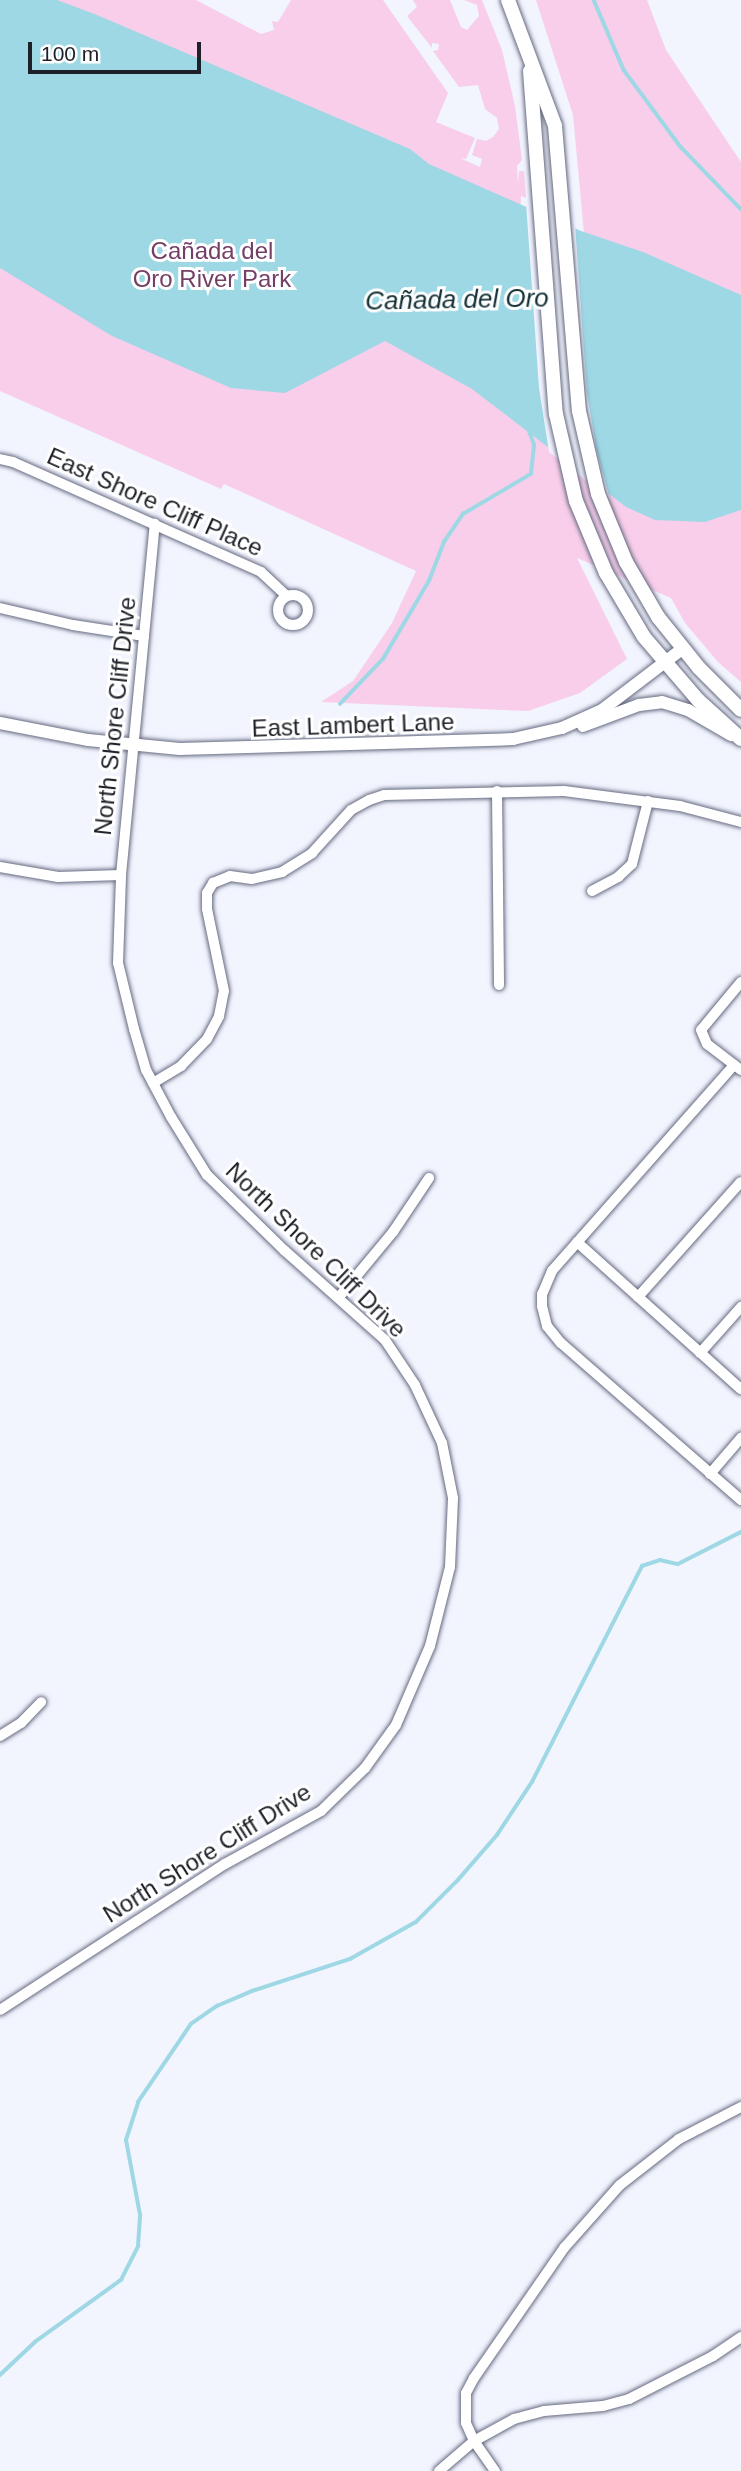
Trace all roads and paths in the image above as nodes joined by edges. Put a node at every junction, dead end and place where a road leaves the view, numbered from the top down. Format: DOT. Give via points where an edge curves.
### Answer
graph roads {
  1 [pos="508,0"];
  2 [pos="526,49"];
  3 [pos="0,459"];
  4 [pos="155,524"];
  5 [pos="287,596"];
  6 [pos="0,608"];
  7 [pos="144,636"];
  8 [pos="678,643"];
  9 [pos="665,663"];
  10 [pos="741,710"];
  11 [pos="0,723"];
  12 [pos="562,728"];
  13 [pos="741,740"];
  14 [pos="133,746"];
  15 [pos="497,791"];
  16 [pos="648,801"];
  17 [pos="741,822"];
  18 [pos="0,867"];
  19 [pos="121,875"];
  20 [pos="592,891"];
  21 [pos="741,982"];
  22 [pos="499,985"];
  23 [pos="737,1068"];
  24 [pos="153,1083"];
  25 [pos="429,1178"];
  26 [pos="741,1182"];
  27 [pos="577,1242"];
  28 [pos="339,1297"];
  29 [pos="638,1297"];
  30 [pos="741,1307"];
  31 [pos="700,1353"];
  32 [pos="741,1390"];
  33 [pos="741,1438"];
  34 [pos="710,1474"];
  35 [pos="741,1500"];
  36 [pos="41,1702"];
  37 [pos="0,1736"];
  38 [pos="0,2010"];
  39 [pos="741,2107"];
  40 [pos="741,2337"];
  41 [pos="474,2441"];
  42 [pos="439,2471"];
  43 [pos="495,2471"];
  1 -- 2 [label="main road"];
  2 -- 8 [label="main road" via="555,126 577,391 587,456 619,548"];
  2 -- 9 [label="main road" via="556,414 565,461 593,547 644,637"];
  3 -- 4 [label="street, East Shore Cliff Place"];
  4 -- 5 [label="street, East Shore Cliff Place" via="261,572"];
  4 -- 7 [label="street, North Shore Cliff Drive"];
  6 -- 7 [label="street"];
  7 -- 14 [label="street, North Shore Cliff Drive"];
  8 -- 9 [label="street, East Lambert Lane"];
  8 -- 10 [label="main road"];
  9 -- 12 [label="street, East Lambert Lane" via="613,704"];
  9 -- 13 [label="main road"];
  11 -- 14 [label="street, East Lambert Lane"];
  12 -- 13 [label="street" via="588,725 639,705 662,702 688,710"];
  12 -- 14 [label="street, East Lambert Lane" via="527,737 465,743 209,749"];
  14 -- 19 [label="street, North Shore Cliff Drive"];
  15 -- 16 [label="street" via="564,791"];
  15 -- 22 [label="street"];
  15 -- 24 [label="street" via="384,795 351,810 312,853 282,872 252,878 230,876 214,883 207,893 207,909 224,991 219,1016 207,1040 181,1066"];
  16 -- 17 [label="street"];
  16 -- 20 [label="street" via="632,864"];
  18 -- 19 [label="street" via="58,877"];
  19 -- 24 [label="street, North Shore Cliff Drive" via="118,964"];
  21 -- 23 [label="street" via="701,1030 707,1044"];
  23 -- 27 [label="street"];
  24 -- 28 [label="street, North Shore Cliff Drive" via="207,1175"];
  25 -- 28 [label="street" via="393,1233"];
  26 -- 29 [label="street"];
  27 -- 29 [label="street"];
  27 -- 34 [label="street" via="552,1271 542,1294 544,1316 553,1335"];
  28 -- 38 [label="street, North Shore Cliff Drive" via="385,1340 415,1385 442,1443 453,1497 450,1567 430,1646 396,1726 365,1768 321,1811 225,1864"];
  29 -- 31 [label="street"];
  30 -- 31 [label="street"];
  31 -- 32 [label="street"];
  33 -- 34 [label="street"];
  34 -- 35 [label="street"];
  36 -- 37 [label="street"];
  39 -- 41 [label="street" via="648,2160 564,2248 466,2393 464,2409"];
  40 -- 41 [label="street" via="629,2399 514,2419"];
  41 -- 42 [label="street"];
  41 -- 43 [label="street"];
}
